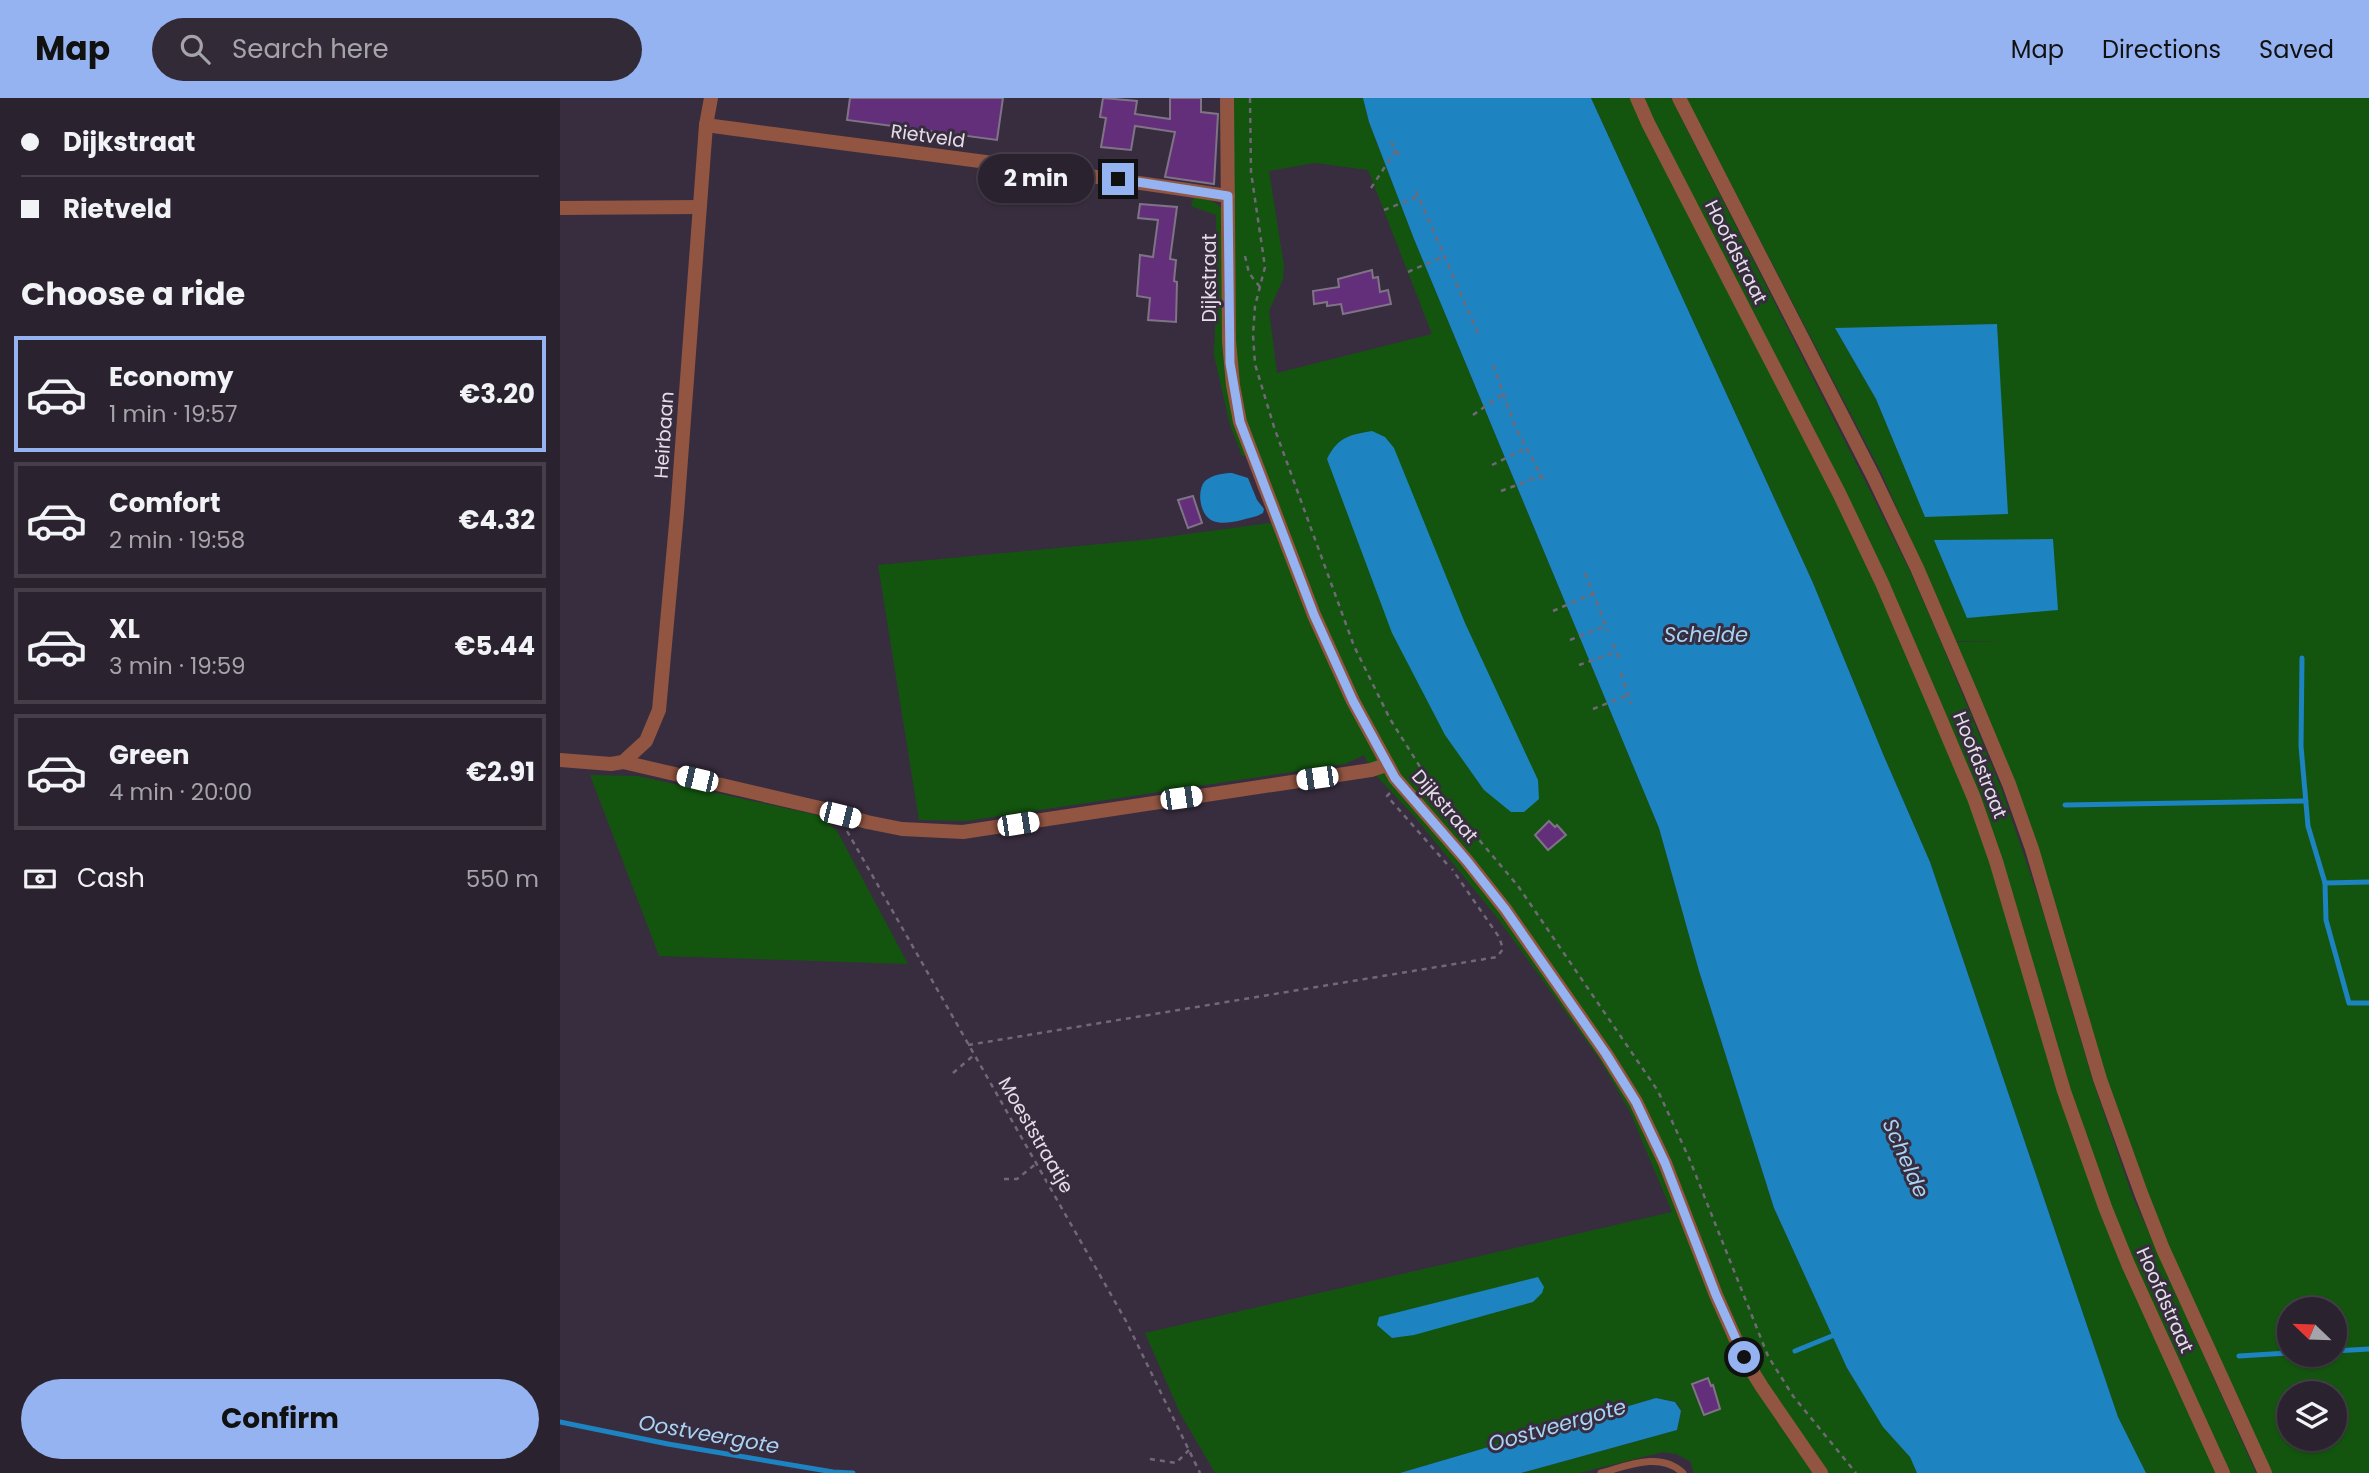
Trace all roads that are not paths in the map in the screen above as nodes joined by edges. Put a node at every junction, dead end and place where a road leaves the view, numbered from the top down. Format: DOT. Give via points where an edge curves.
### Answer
graph roads {
  1 [pos="711,98"];
  2 [pos="1227,98"];
  3 [pos="1637,98"];
  4 [pos="1679,98"];
  5 [pos="706,125"];
  6 [pos="1228,196"];
  7 [pos="560,208"];
  8 [pos="699,208"];
  9 [pos="560,760"];
  10 [pos="623,762"];
  11 [pos="1386,765"];
  12 [pos="1601,1473"];
  13 [pos="1683,1473"];
  14 [pos="1821,1473"];
  15 [pos="2223,1473"];
  16 [pos="2265,1473"];
  1 -- 5 [label="street, Heirbaan"];
  2 -- 6 [label="street, Dijkstraat"];
  3 -- 15 [label="street, Hoofdstraat" via="1839,493 1936,706 1996,861 2060,1078 2105,1207"];
  4 -- 16 [label="street" via="1873,476 1970,691 2032,849 2099,1079 2140,1194"];
  5 -- 6 [label="street, Rietveld"];
  5 -- 8 [label="street, Heirbaan"];
  6 -- 11 [label="street, Dijkstraat" via="1230,363 1240,422 1314,615"];
  7 -- 8 [label="street"];
  8 -- 10 [label="street, Heirbaan" via="659,710 646,741"];
  9 -- 10 [label="street"];
  10 -- 11 [label="street" via="902,829 963,832"];
  11 -- 14 [label="street, Dijkstraat" via="1505,909 1636,1102 1744,1357"];
  12 -- 13 [label="lane" via="1652,1460"];
}
